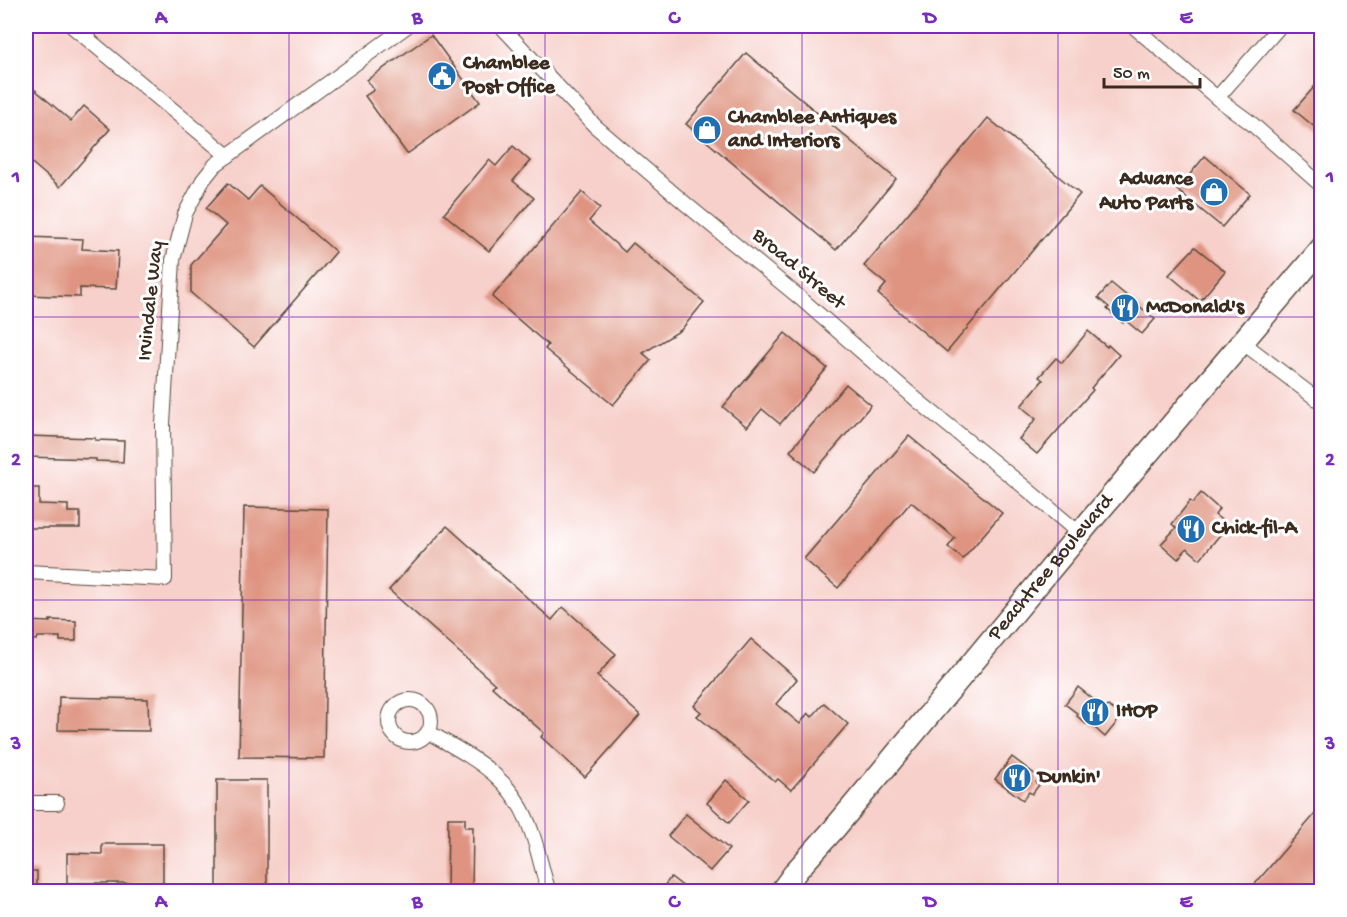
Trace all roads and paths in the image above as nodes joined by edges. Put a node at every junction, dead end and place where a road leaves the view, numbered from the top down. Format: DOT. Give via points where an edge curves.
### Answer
graph roads {
  1 [pos="72,26"];
  2 [pos="407,26"];
  3 [pos="501,26"];
  4 [pos="1133,26"];
  5 [pos="1280,26"];
  6 [pos="1217,98"];
  7 [pos="228,156"];
  8 [pos="1322,186"];
  9 [pos="1322,248"];
  10 [pos="1242,342"];
  11 [pos="1322,403"];
  12 [pos="1080,534"];
  13 [pos="26,572"];
  14 [pos="428,732"];
  15 [pos="26,803"];
  16 [pos="57,803"];
  17 [pos="549,891"];
  18 [pos="781,891"];
  1 -- 7 [label="street"];
  2 -- 7 [label="street, Irvindale Way"];
  3 -- 12 [label="street, Broad Street" via="595,126"];
  4 -- 6 [label="street"];
  5 -- 6 [label="street"];
  6 -- 8 [label="street"];
  7 -- 13 [label="street, Irvindale Way" via="215,165 185,214 173,260 163,424 165,579"];
  9 -- 10 [label="highway, Peachtree Boulevard"];
  10 -- 11 [label="street"];
  10 -- 12 [label="highway, Peachtree Boulevard"];
  12 -- 18 [label="highway, Peachtree Boulevard"];
  14 -- 17 [label="street" via="488,768 515,796 533,834"];
  15 -- 16 [label="street"];
}
